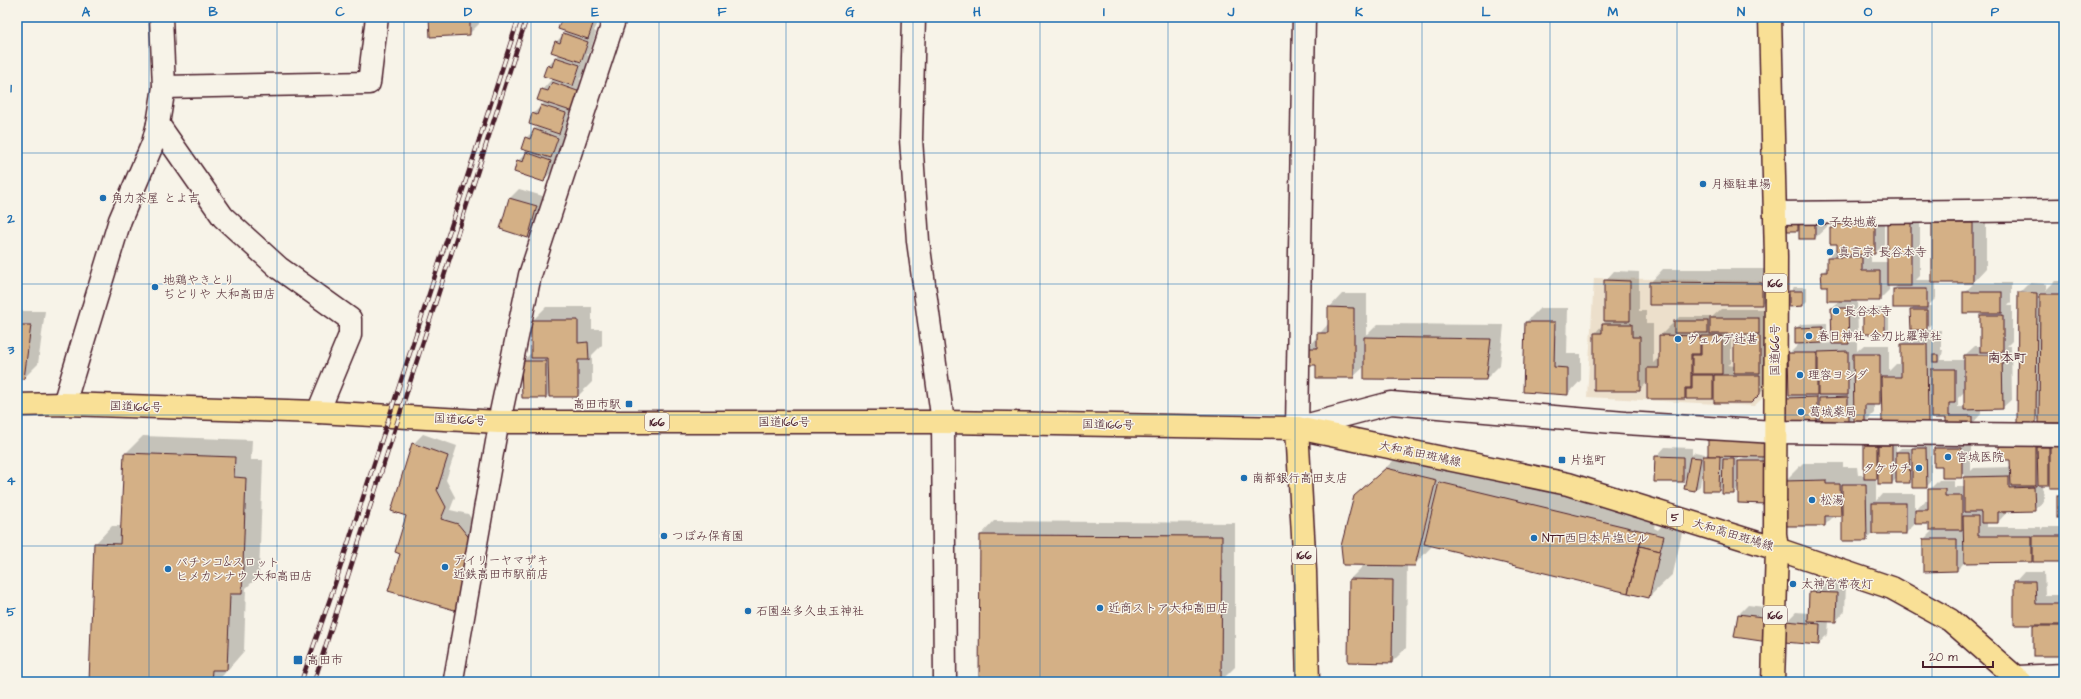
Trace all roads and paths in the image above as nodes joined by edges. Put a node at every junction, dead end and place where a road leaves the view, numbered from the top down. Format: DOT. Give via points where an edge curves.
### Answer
graph roads {
  1 [pos="161,17"];
  2 [pos="377,17"];
  3 [pos="615,17"];
  4 [pos="914,17"];
  5 [pos="1304,17"];
  6 [pos="1770,17"];
  7 [pos="164,87"];
  8 [pos="158,124"];
  9 [pos="2064,210"];
  10 [pos="1775,213"];
  11 [pos="64,404"];
  12 [pos="17,405"];
  13 [pos="318,412"];
  14 [pos="500,422"];
  15 [pos="943,422"];
  16 [pos="1297,428"];
  17 [pos="1775,432"];
  18 [pos="2064,434"];
  19 [pos="1777,548"];
  20 [pos="2064,675"];
  21 [pos="2020,680"];
  22 [pos="453,682"];
  23 [pos="944,682"];
  24 [pos="1308,682"];
  25 [pos="1773,682"];
  1 -- 7 [label="street"];
  2 -- 7 [label="street" via="369,83"];
  3 -- 14 [label="street" via="530,275"];
  4 -- 15 [label="street" via="911,139 918,233"];
  5 -- 16 [label="street"];
  6 -- 10 [label="main road, 国道166号 / 166"];
  7 -- 8 [label="street"];
  8 -- 11 [label="street" via="153,143 120,220"];
  8 -- 13 [label="street" via="223,217 279,268 350,319 350,335"];
  9 -- 10 [label="street"];
  10 -- 17 [label="main road, 国道166号 / 166"];
  11 -- 12 [label="main road, 国道166号 / 166"];
  11 -- 13 [label="main road, 国道166号 / 166"];
  13 -- 14 [label="main road, 国道166号 / 166"];
  14 -- 15 [label="main road, 国道166号 / 166"];
  14 -- 22 [label="street"];
  15 -- 16 [label="main road, 国道166号 / 166"];
  15 -- 23 [label="street"];
  16 -- 17 [label="street" via="1391,403 1625,423"];
  16 -- 19 [label="main road, 大和高田斑鳩線 / 5" via="1568,484"];
  16 -- 24 [label="main road, 166"];
  17 -- 18 [label="street"];
  17 -- 19 [label="main road, 国道166号 / 166"];
  19 -- 21 [label="main road, 大和高田斑鳩線 / 5" via="1892,588 1950,620"];
  19 -- 25 [label="main road, 国道166号 / 166"];
  20 -- 21 [label="street"];
}
